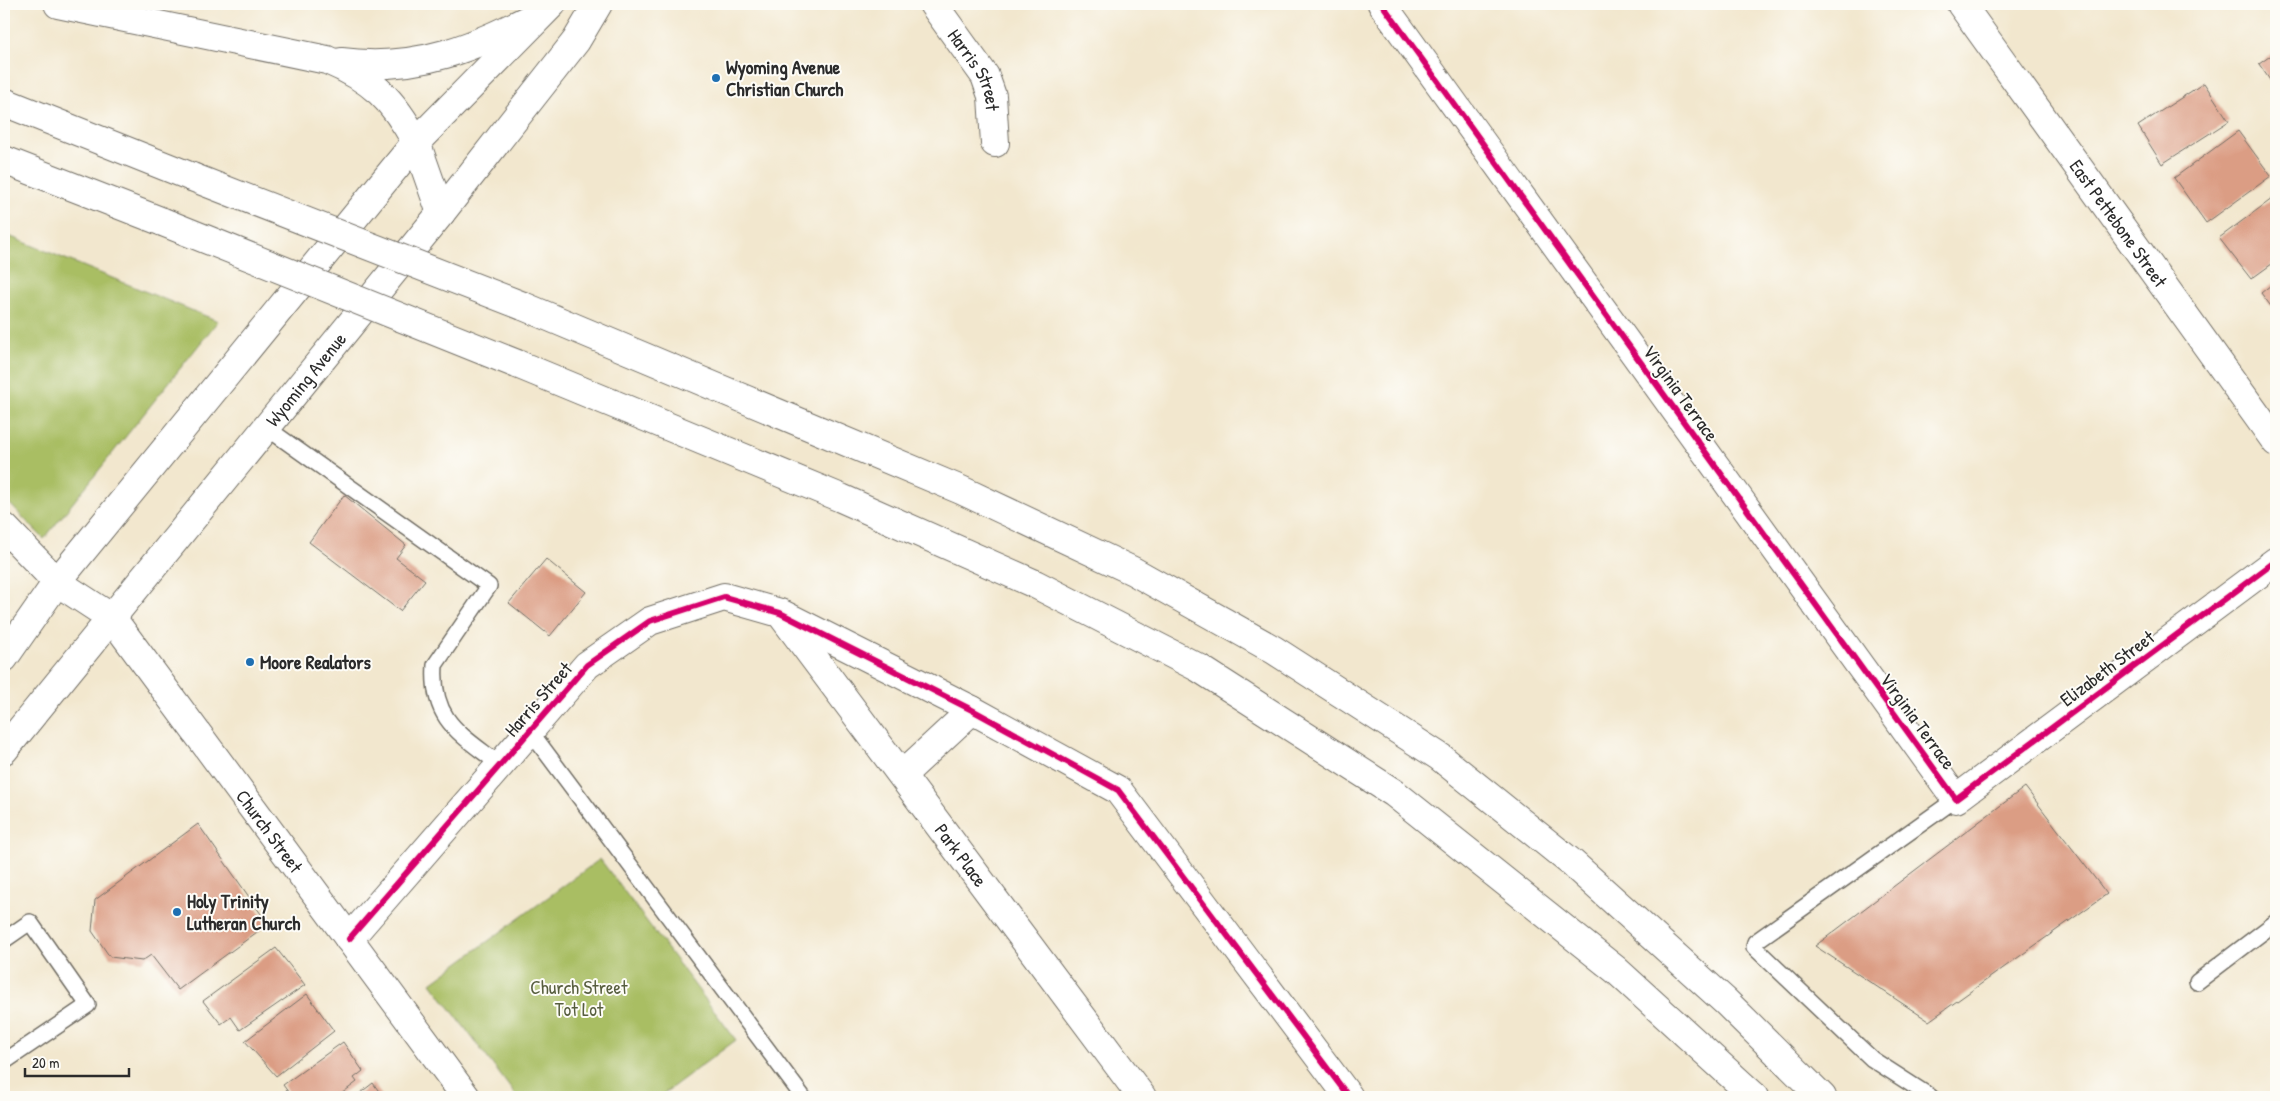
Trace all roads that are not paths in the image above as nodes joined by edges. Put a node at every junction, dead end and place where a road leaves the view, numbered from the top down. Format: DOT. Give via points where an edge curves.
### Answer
graph roads {
  1 [pos="58,4"];
  2 [pos="598,4"];
  3 [pos="933,4"];
  4 [pos="1382,4"];
  5 [pos="1961,4"];
  6 [pos="547,8"];
  7 [pos="327,60"];
  8 [pos="4,102"];
  9 [pos="416,142"];
  10 [pos="995,143"];
  11 [pos="4,160"];
  12 [pos="441,214"];
  13 [pos="267,428"];
  14 [pos="2276,442"];
  15 [pos="4,527"];
  16 [pos="2276,561"];
  17 [pos="57,582"];
  18 [pos="780,613"];
  19 [pos="112,618"];
  20 [pos="4,658"];
  21 [pos="972,710"];
  22 [pos="530,730"];
  23 [pos="4,750"];
  24 [pos="500,765"];
  25 [pos="902,775"];
  26 [pos="1956,799"];
  27 [pos="2276,922"];
  28 [pos="349,939"];
  29 [pos="4,940"];
  30 [pos="2197,982"];
  31 [pos="4,1062"];
  32 [pos="466,1097"];
  33 [pos="803,1097"];
  34 [pos="1142,1097"];
  35 [pos="1349,1097"];
  36 [pos="1755,1097"];
  37 [pos="1822,1097"];
  38 [pos="1931,1097"];
  1 -- 7 [label="main road"];
  2 -- 12 [label="main road, Wyoming Avenue" via="576,41"];
  3 -- 10 [label="main road, Harris Street" via="985,76 992,96"];
  4 -- 26 [label="main road, Virginia Terrace"];
  5 -- 14 [label="main road, East Pettebone Street"];
  6 -- 7 [label="main road" via="485,41 430,58 380,64"];
  6 -- 9 [label="main road"];
  7 -- 9 [label="main road" via="354,71 383,94 402,116"];
  8 -- 37 [label="main road, bridge" via="523,306 961,490 1133,571 1274,650 1440,758 1572,862 1726,1002"];
  9 -- 12 [label="main road"];
  9 -- 17 [label="main road"];
  11 -- 36 [label="main road, bridge" via="517,364 840,498 1026,580 1200,668 1394,792 1616,970"];
  12 -- 13 [label="main road, Wyoming Avenue"];
  13 -- 19 [label="main road, Wyoming Avenue"];
  13 -- 24 [label="lane" via="489,586 435,665 434,678 437,701 450,725"];
  15 -- 17 [label="main road, Church Street"];
  16 -- 26 [label="main road, Elizabeth Street"];
  17 -- 19 [label="main road, Church Street"];
  17 -- 20 [label="main road"];
  18 -- 21 [label="main road, Harris Street"];
  18 -- 22 [label="main road, Harris Street" via="724,597 650,621 587,665"];
  18 -- 25 [label="main road, Park Place"];
  19 -- 23 [label="main road, Wyoming Avenue"];
  19 -- 28 [label="main road, Church Street"];
  21 -- 25 [label="main road"];
  21 -- 35 [label="main road, Harris Street" via="1118,790"];
  22 -- 24 [label="main road, Harris Street"];
  22 -- 33 [label="lane"];
  24 -- 28 [label="main road, Harris Street"];
  25 -- 34 [label="main road, Park Place"];
  26 -- 38 [label="lane" via="1755,942 1754,947 1872,1059"];
  27 -- 30 [label="lane"];
  28 -- 32 [label="main road, Church Street"];
  29 -- 31 [label="lane" via="30,922 88,1005"];
}
